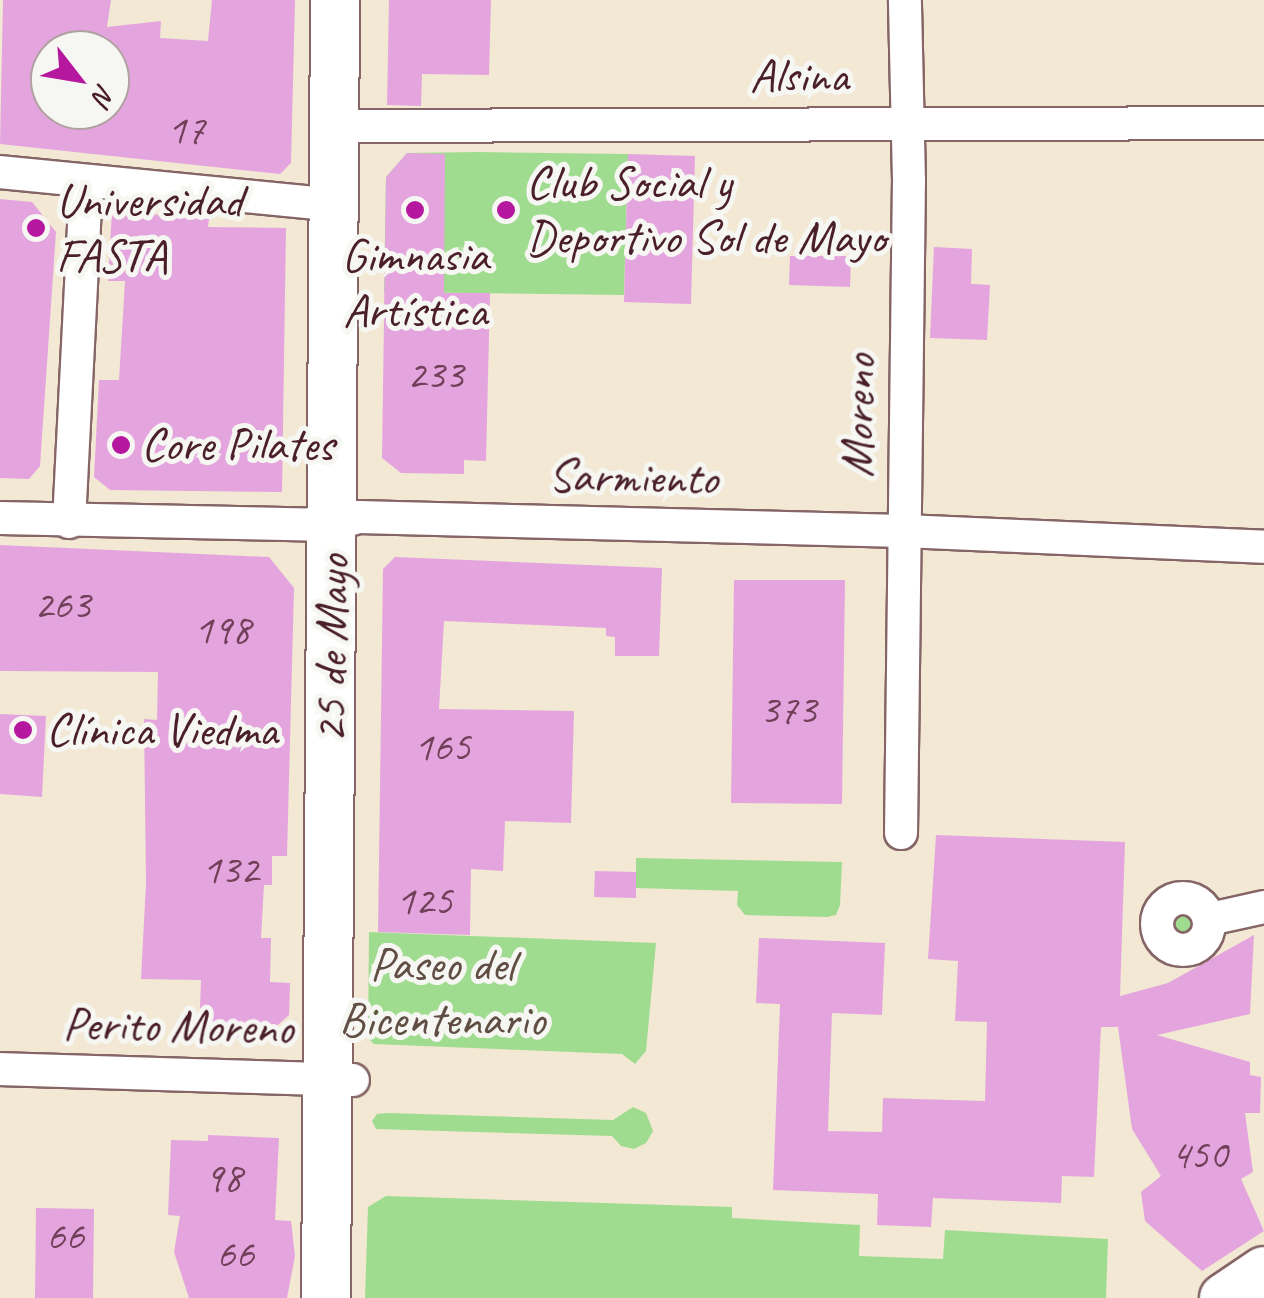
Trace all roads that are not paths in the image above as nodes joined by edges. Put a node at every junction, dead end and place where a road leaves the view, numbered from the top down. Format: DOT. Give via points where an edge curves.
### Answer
graph roads {
  1 [pos="335,0"];
  2 [pos="360,0"];
  3 [pos="905,0"];
  4 [pos="906,122"];
  5 [pos="1264,123"];
  6 [pos="347,126"];
  7 [pos="0,172"];
  8 [pos="86,181"];
  9 [pos="334,205"];
  10 [pos="0,518"];
  11 [pos="69,522"];
  12 [pos="345,522"];
  13 [pos="903,531"];
  14 [pos="1264,547"];
  15 [pos="901,833"];
  16 [pos="1264,907"];
  17 [pos="1210,919"];
  18 [pos="0,1069"];
  19 [pos="340,1078"];
  20 [pos="1264,1271"];
  21 [pos="326,1298"];
  22 [pos="353,1298"];
  23 [pos="1224,1298"];
  1 -- 6 [label="main road, 25 de Mayo"];
  2 -- 6 [label="main road, 25 de Mayo"];
  3 -- 4 [label="street, Moreno"];
  4 -- 5 [label="street, Alsina"];
  4 -- 6 [label="street, Alsina"];
  4 -- 13 [label="street, Moreno"];
  6 -- 9 [label="main road, 25 de Mayo"];
  6 -- 12 [label="main road, 25 de Mayo"];
  7 -- 8 [label="street"];
  8 -- 9 [label="street"];
  8 -- 11 [label="street"];
  9 -- 12 [label="main road, 25 de Mayo"];
  10 -- 11 [label="street, Sarmiento"];
  11 -- 12 [label="street, Sarmiento"];
  12 -- 13 [label="street, Sarmiento"];
  12 -- 19 [label="main road, 25 de Mayo"];
  13 -- 14 [label="street, Sarmiento"];
  13 -- 15 [label="street, Moreno"];
  16 -- 17 [label="street"];
  18 -- 19 [label="street, Perito Moreno"];
  19 -- 21 [label="main road, 25 de Mayo"];
  19 -- 22 [label="main road, 25 de Mayo"];
  20 -- 23 [label="main road"];
}
